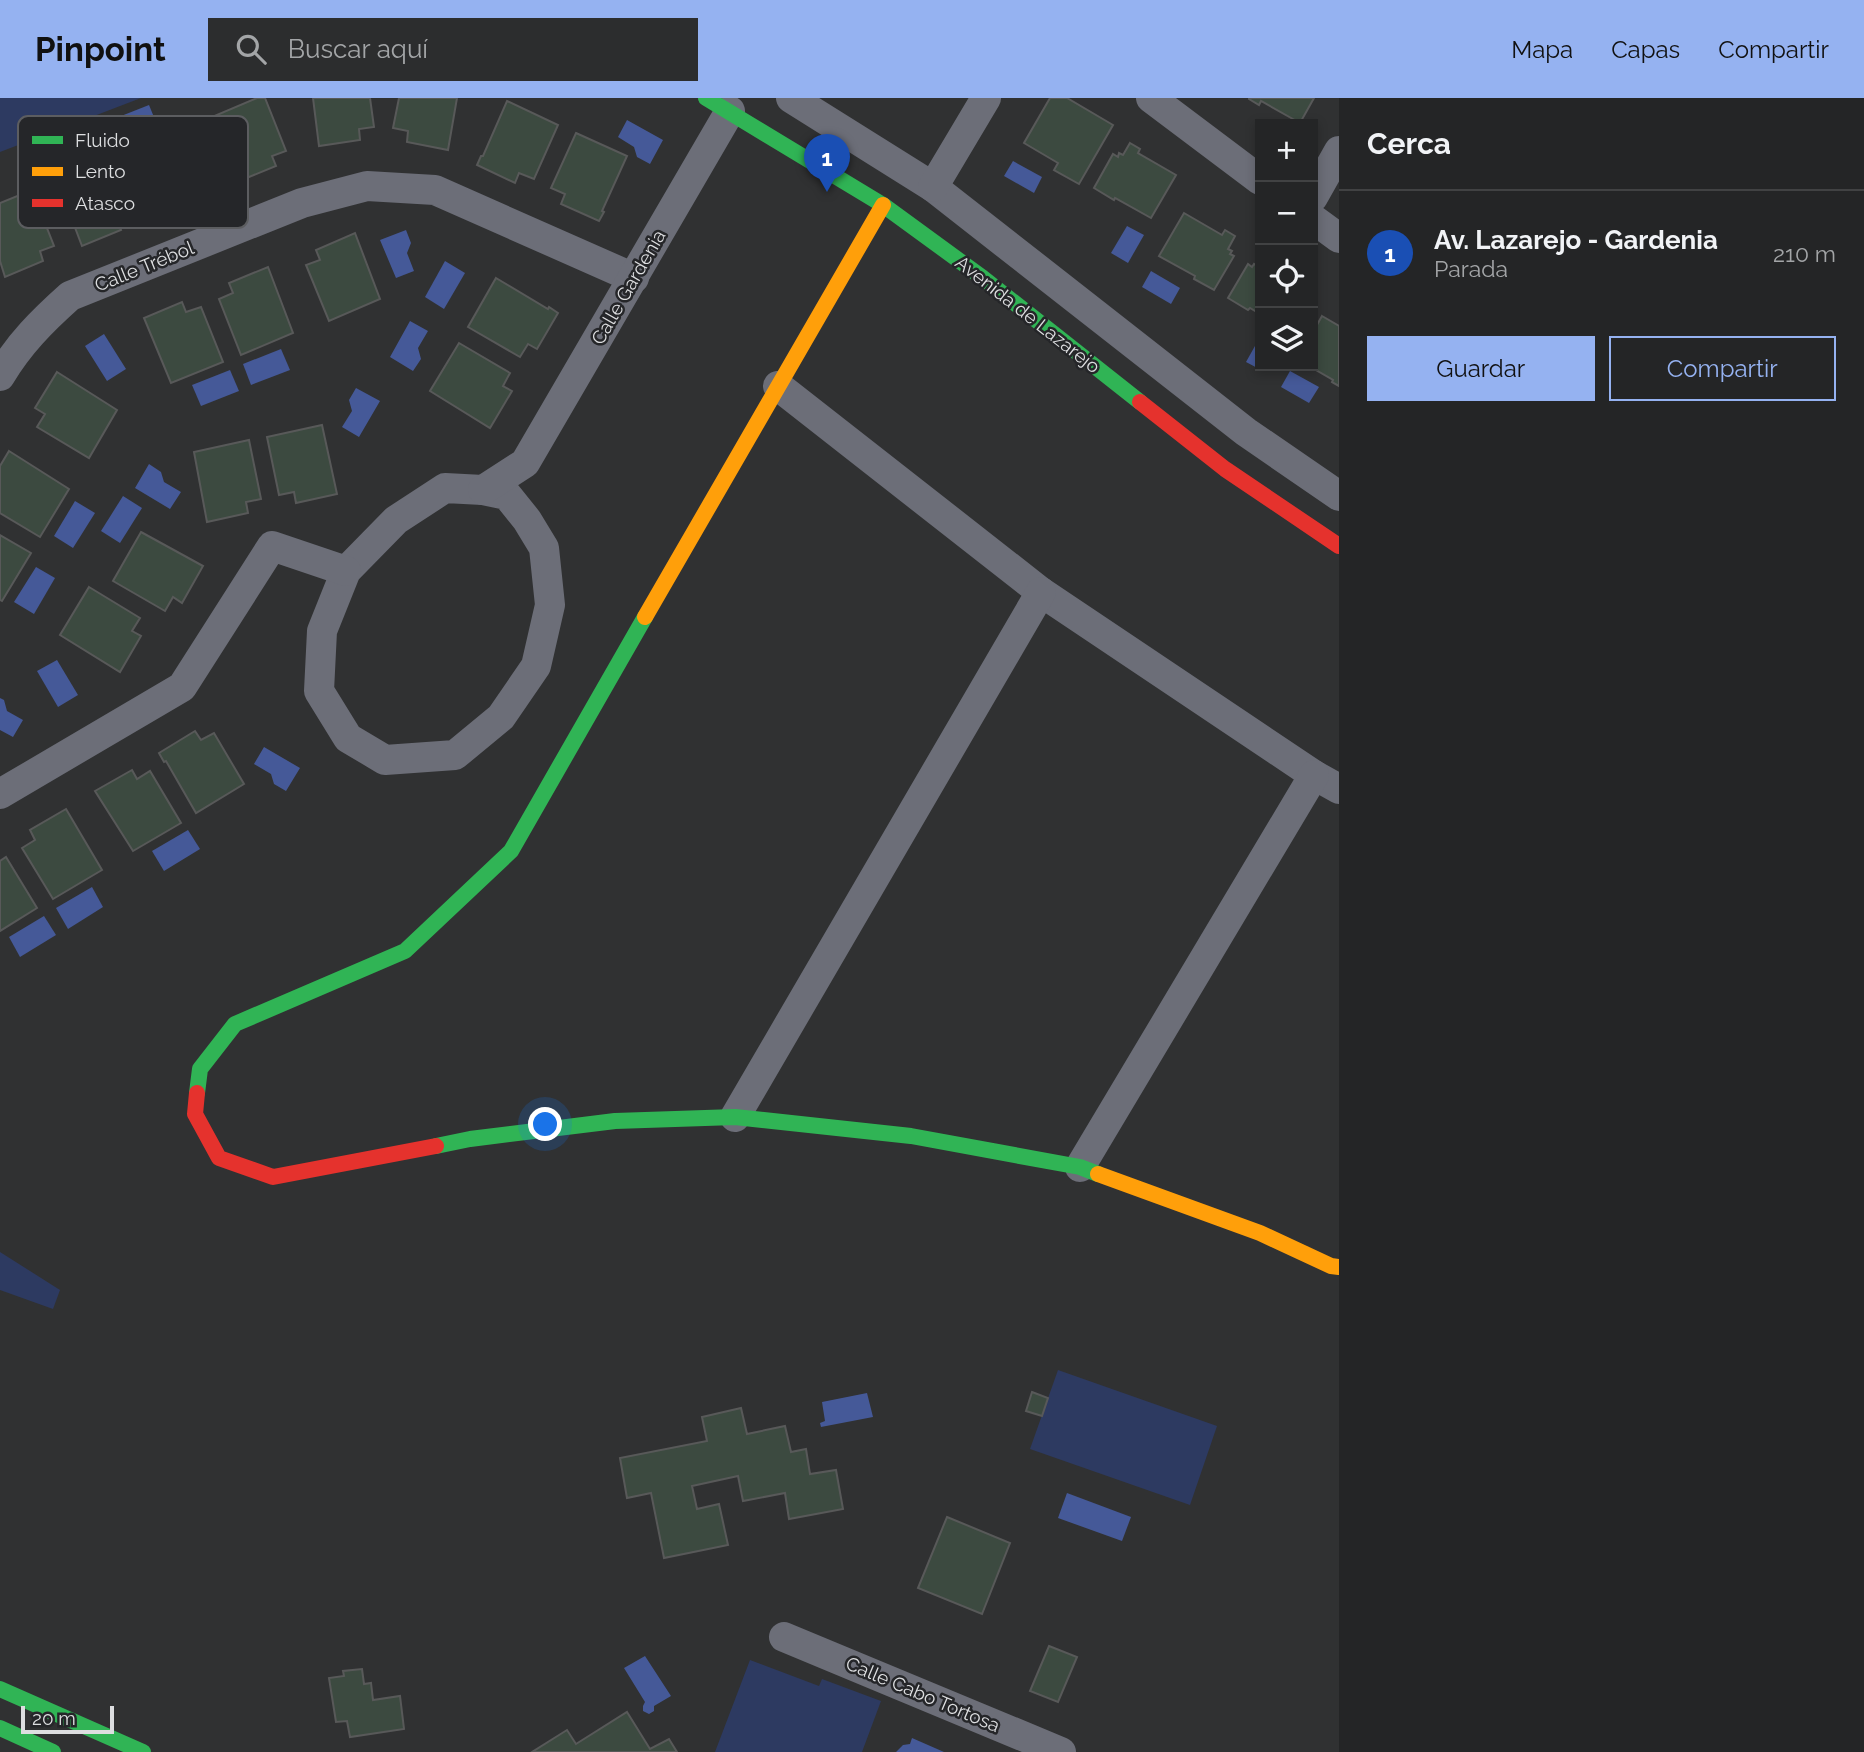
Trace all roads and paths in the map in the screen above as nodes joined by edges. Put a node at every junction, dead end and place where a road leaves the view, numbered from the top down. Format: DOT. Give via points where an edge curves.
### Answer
graph roads {
  1 [pos="791,98"];
  2 [pos="986,98"];
  3 [pos="1151,98"];
  4 [pos="718,104"];
  5 [pos="1339,150"];
  6 [pos="1255,176"];
  7 [pos="933,187"];
  8 [pos="1318,188"];
  9 [pos="883,205"];
  10 [pos="1318,223"];
  11 [pos="248,225"];
  12 [pos="240,228"];
  13 [pos="1339,238"];
  14 [pos="634,278"];
  15 [pos="0,376"];
  16 [pos="778,386"];
  17 [pos="525,463"];
  18 [pos="484,490"];
  19 [pos="1339,496"];
  20 [pos="527,520"];
  21 [pos="1339,546"];
  22 [pos="346,571"];
  23 [pos="1041,592"];
  24 [pos="1326,782"];
  25 [pos="0,793"];
  26 [pos="735,1117"];
  27 [pos="1080,1167"];
  28 [pos="1339,1267"];
  29 [pos="784,1637"];
  30 [pos="0,1689"];
  31 [pos="0,1728"];
  32 [pos="53,1752"];
  33 [pos="143,1752"];
  34 [pos="1061,1752"];
  1 -- 7 [label="street"];
  2 -- 7 [label="street"];
  3 -- 6 [label="street"];
  4 -- 9 [label="street, Avenida de Lazarejo"];
  4 -- 14 [label="street, Calle Gardenia"];
  5 -- 8 [label="street"];
  7 -- 19 [label="street" via="1246,432"];
  9 -- 16 [label="street"];
  9 -- 21 [label="street, Avenida de Lazarejo" via="1225,469"];
  10 -- 13 [label="street"];
  11 -- 14 [label="street, Calle Trébol" via="302,203 367,186 435,190"];
  12 -- 15 [label="street, Calle Trébol" via="70,296 39,323"];
  14 -- 17 [label="street, Calle Gardenia"];
  16 -- 23 [label="street"];
  16 -- 26 [label="street" via="510,851 405,951 235,1024 200,1069 195,1114 219,1158 273,1177 484,1137 615,1121"];
  17 -- 18 [label="street, Calle Gardenia"];
  17 -- 20 [label="street"];
  18 -- 20 [label="street" via="507,495"];
  18 -- 22 [label="street" via="445,488 396,520"];
  20 -- 22 [label="street" via="544,548 550,605 537,666 501,717 455,755 385,760 348,738 319,691 322,631"];
  22 -- 25 [label="street" via="272,546 182,687"];
  23 -- 24 [label="street"];
  23 -- 26 [label="street"];
  24 -- 27 [label="street"];
  26 -- 27 [label="street" via="911,1136"];
  27 -- 28 [label="street"];
  29 -- 34 [label="street, Calle Cabo Tortosa"];
  30 -- 33 [label="street"];
  31 -- 32 [label="street"];
}
